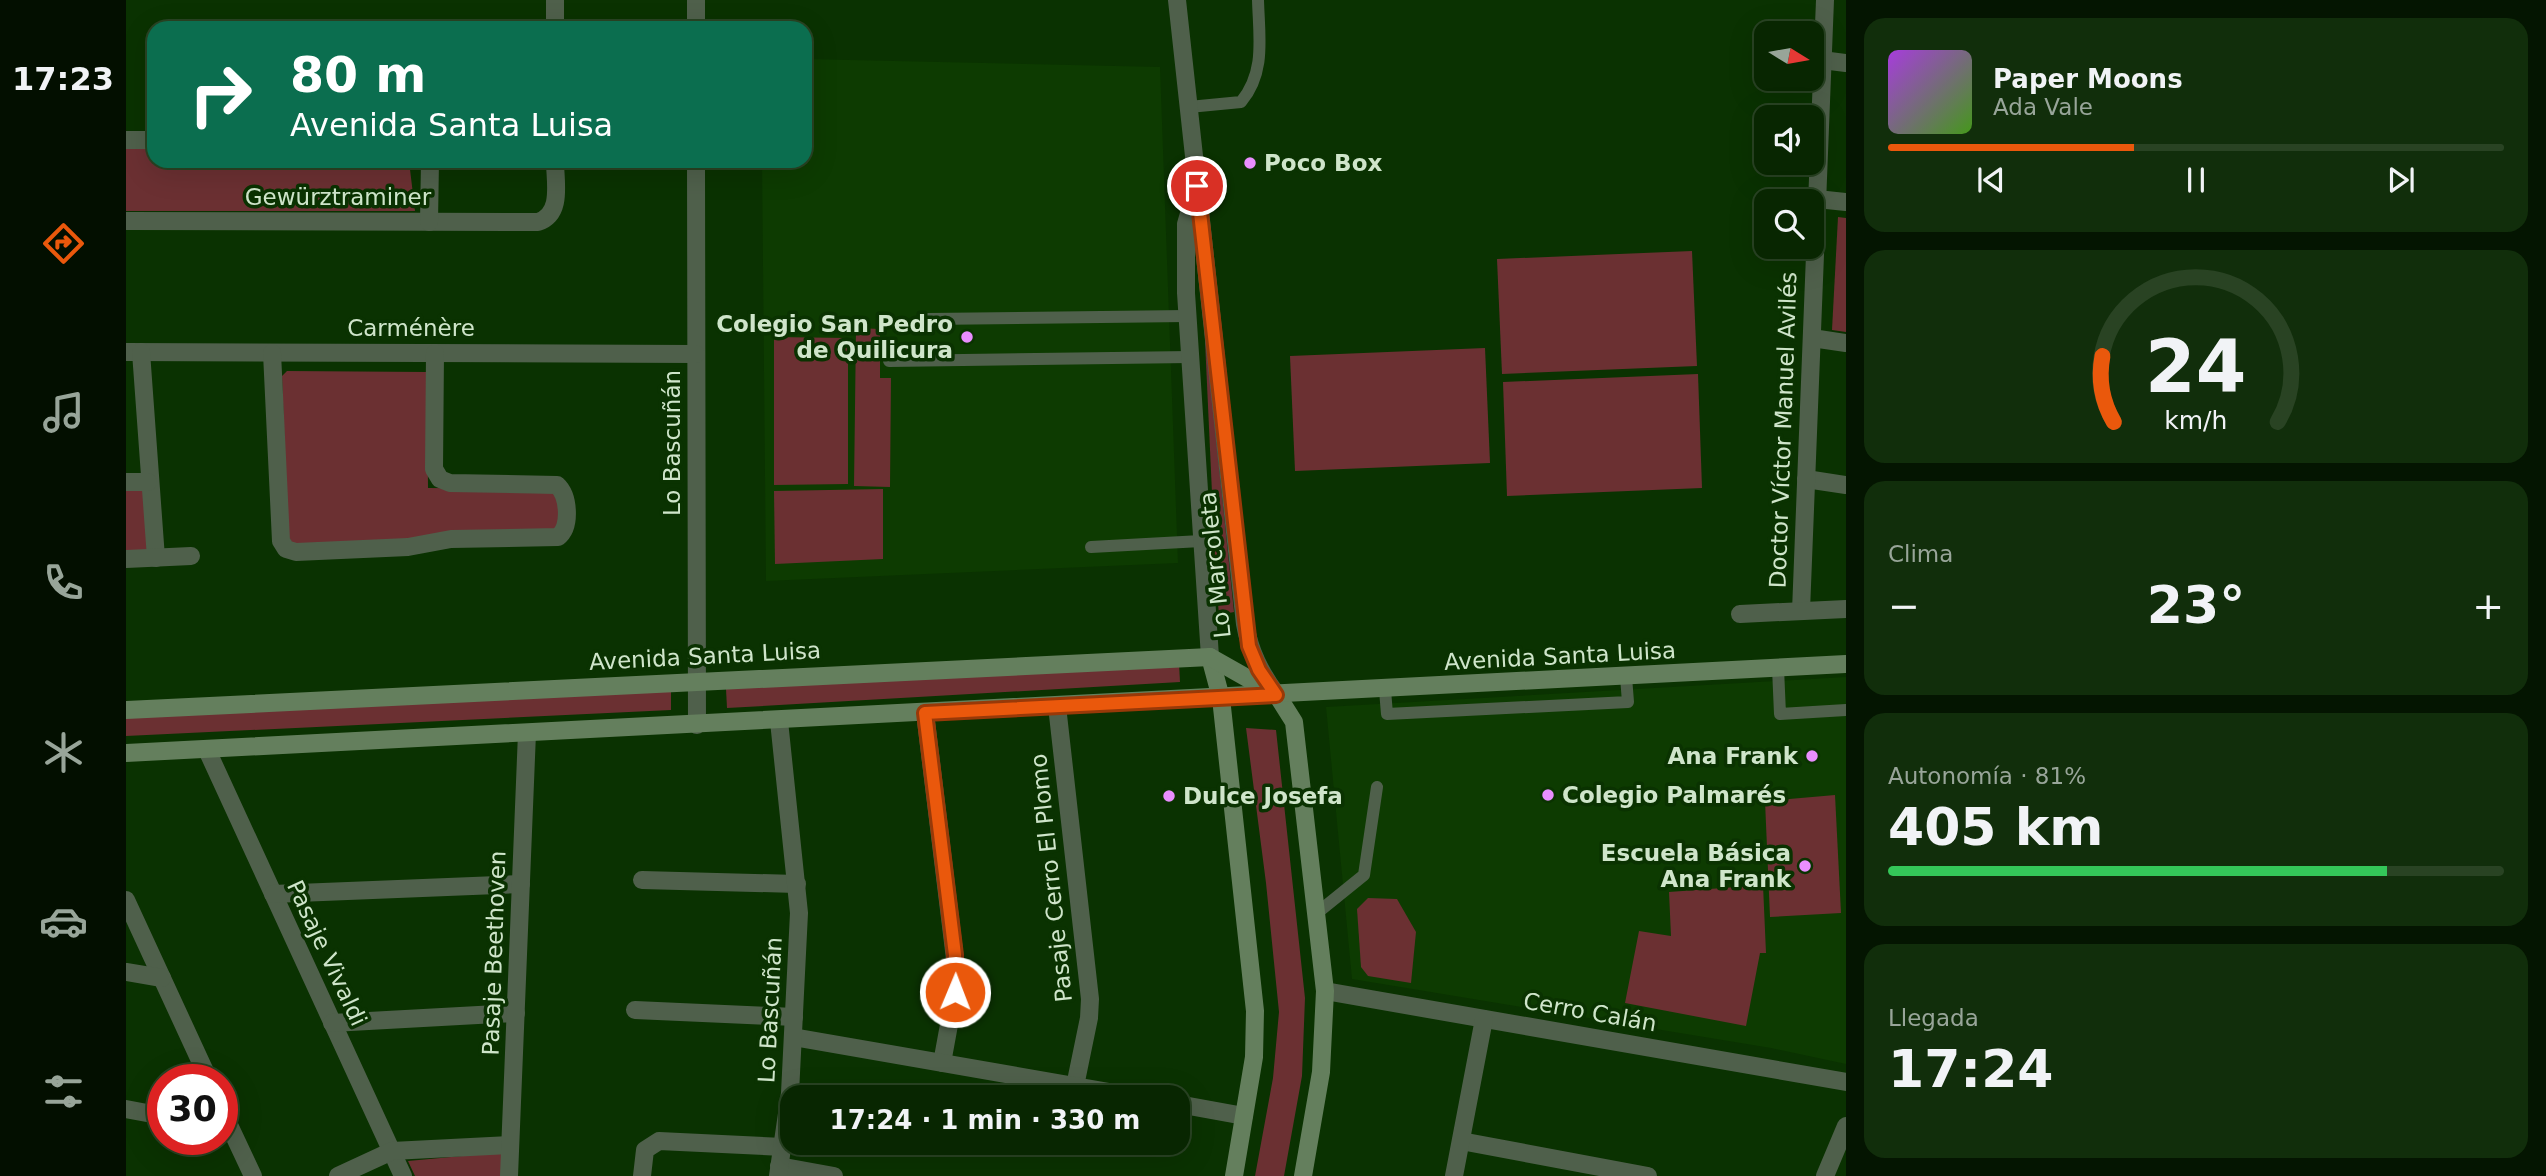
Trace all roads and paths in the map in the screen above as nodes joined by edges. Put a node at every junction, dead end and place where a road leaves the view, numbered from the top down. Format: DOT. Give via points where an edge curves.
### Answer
graph roads {
  1 [pos="555,0"];
  2 [pos="696,0"];
  3 [pos="1177,0"];
  4 [pos="1258,0"];
  5 [pos="1825,0"];
  6 [pos="555,21"];
  7 [pos="696,21"];
  8 [pos="1824,21"];
  9 [pos="1824,60"];
  10 [pos="1846,63"];
  11 [pos="1821,91"];
  12 [pos="1189,107"];
  13 [pos="147,139"];
  14 [pos="126,140"];
  15 [pos="430,168"];
  16 [pos="555,168"];
  17 [pos="696,168"];
  18 [pos="1197,186"];
  19 [pos="1817,189"];
  20 [pos="1824,199"];
  21 [pos="1846,202"];
  22 [pos="126,221"];
  23 [pos="429,222"];
  24 [pos="1815,259"];
  25 [pos="1187,316"];
  26 [pos="928,319"];
  27 [pos="1812,338"];
  28 [pos="1846,343"];
  29 [pos="133,352"];
  30 [pos="272,353"];
  31 [pos="435,353"];
  32 [pos="696,354"];
  33 [pos="1190,357"];
  34 [pos="889,361"];
  35 [pos="1806,479"];
  36 [pos="126,482"];
  37 [pos="148,482"];
  38 [pos="1846,485"];
  39 [pos="1201,541"];
  40 [pos="1091,547"];
  41 [pos="191,556"];
  42 [pos="156,558"];
  43 [pos="126,559"];
  44 [pos="1846,609"];
  45 [pos="1801,611"];
  46 [pos="1740,614"];
  47 [pos="1210,657"];
  48 [pos="1846,664"];
  49 [pos="1778,668"];
  50 [pos="1626,677"];
  51 [pos="697,682"];
  52 [pos="1385,690"];
  53 [pos="1276,695"];
  54 [pos="1221,698"];
  55 [pos="1057,706"];
  56 [pos="126,710"];
  57 [pos="1846,710"];
  58 [pos="925,713"];
  59 [pos="779,721"];
  60 [pos="697,725"];
  61 [pos="527,733"];
  62 [pos="207,750"];
  63 [pos="126,753"];
  64 [pos="1377,787"];
  65 [pos="642,880"];
  66 [pos="521,884"];
  67 [pos="797,884"];
  68 [pos="273,894"];
  69 [pos="126,900"];
  70 [pos="1317,914"];
  71 [pos="126,972"];
  72 [pos="162,978"];
  73 [pos="1325,991"];
  74 [pos="635,1010"];
  75 [pos="516,1013"];
  76 [pos="794,1017"];
  77 [pos="1483,1019"];
  78 [pos="332,1023"];
  79 [pos="793,1037"];
  80 [pos="942,1063"];
  81 [pos="201,1064"];
  82 [pos="1846,1082"];
  83 [pos="790,1085"];
  84 [pos="1070,1085"];
  85 [pos="1076,1085"];
  86 [pos="1190,1106"];
  87 [pos="126,1109"];
  88 [pos="147,1113"];
  89 [pos="1244,1116"];
  90 [pos="1846,1126"];
  91 [pos="1461,1141"];
  92 [pos="510,1145"];
  93 [pos="780,1147"];
  94 [pos="238,1149"];
  95 [pos="1841,1150"];
  96 [pos="392,1152"];
  97 [pos="778,1171"];
  98 [pos="253,1176"];
  99 [pos="338,1176"];
  100 [pos="403,1176"];
  101 [pos="509,1176"];
  102 [pos="642,1176"];
  103 [pos="834,1176"];
  104 [pos="1234,1176"];
  105 [pos="1303,1176"];
  106 [pos="1454,1176"];
  107 [pos="1648,1176"];
  108 [pos="1825,1176"];
  1 -- 6 [label="street"];
  2 -- 7 [label="street"];
  3 -- 12 [label="street, Lo Marcoleta"];
  4 -- 12 [label="lane" via="1260,54 1257,78 1248,94 1241,102"];
  5 -- 8 [label="street, Doctor Víctor Manuel Avilés"];
  9 -- 10 [label="street"];
  11 -- 19 [label="street, Doctor Víctor Manuel Avilés"];
  12 -- 18 [label="street, Lo Marcoleta"];
  13 -- 14 [label="street"];
  15 -- 23 [label="street"];
  16 -- 23 [label="street, Gewürztraminer" via="555,206 549,217 532,223"];
  17 -- 32 [label="street, Lo Bascuñán"];
  18 -- 25 [label="street, Lo Marcoleta" via="1186,223"];
  18 -- 53 [label="street, Lo Marcoleta" via="1249,646"];
  20 -- 21 [label="street"];
  22 -- 23 [label="street, Gewürztraminer"];
  24 -- 27 [label="street, Doctor Víctor Manuel Avilés"];
  25 -- 26 [label="lane"];
  25 -- 33 [label="street, Lo Marcoleta"];
  27 -- 28 [label="street"];
  27 -- 35 [label="street, Doctor Víctor Manuel Avilés"];
  29 -- 30 [label="street, Carménère"];
  29 -- 37 [label="street"];
  30 -- 31 [label="street, Carménère"];
  30 -- 31 [label="street" via="281,541 286,549 408,547 451,539 555,539 561,535 566,507 560,487 440,479 434,469"];
  31 -- 32 [label="street, Carménère"];
  32 -- 51 [label="street, Lo Bascuñán"];
  33 -- 34 [label="lane"];
  33 -- 39 [label="street, Lo Marcoleta"];
  35 -- 38 [label="street"];
  35 -- 45 [label="street, Doctor Víctor Manuel Avilés"];
  36 -- 37 [label="street"];
  37 -- 42 [label="street"];
  39 -- 40 [label="lane"];
  39 -- 47 [label="street, Lo Marcoleta"];
  41 -- 42 [label="street"];
  42 -- 43 [label="street"];
  44 -- 45 [label="street"];
  45 -- 46 [label="street"];
  47 -- 51 [label="main road, Avenida Santa Luisa"];
  47 -- 53 [label="main road"];
  47 -- 54 [label="main road, Lo Marcoleta"];
  48 -- 49 [label="main road, Avenida Santa Luisa"];
  49 -- 50 [label="main road, Avenida Santa Luisa"];
  49 -- 57 [label="lane" via="1780,714"];
  50 -- 52 [label="main road, Avenida Santa Luisa"];
  50 -- 52 [label="lane" via="1628,702 1387,714"];
  51 -- 56 [label="main road, Avenida Santa Luisa"];
  51 -- 60 [label="street, Lo Bascuñán"];
  52 -- 53 [label="main road, Avenida Santa Luisa"];
  53 -- 54 [label="main road, Avenida Santa Luisa"];
  53 -- 70 [label="main road, Lo Marcoleta" via="1294,722"];
  54 -- 55 [label="main road, Avenida Santa Luisa"];
  54 -- 89 [label="main road, Lo Marcoleta" via="1255,1011 1254,1057"];
  55 -- 58 [label="main road, Avenida Santa Luisa"];
  55 -- 85 [label="street, Pasaje Cerro El Plomo" via="1090,999"];
  58 -- 59 [label="main road, Avenida Santa Luisa"];
  58 -- 80 [label="street" via="956,967"];
  59 -- 60 [label="main road, Avenida Santa Luisa"];
  59 -- 67 [label="street, Lo Bascuñán"];
  60 -- 61 [label="main road, Avenida Santa Luisa"];
  61 -- 62 [label="main road, Avenida Santa Luisa"];
  61 -- 66 [label="street, Pasaje Beethoven"];
  62 -- 63 [label="main road, Avenida Santa Luisa"];
  62 -- 68 [label="street, Pasaje Vivaldi"];
  64 -- 70 [label="lane" via="1364,875"];
  65 -- 67 [label="street"];
  66 -- 68 [label="street"];
  66 -- 75 [label="street, Pasaje Beethoven"];
  67 -- 76 [label="street, Lo Bascuñán"];
  68 -- 78 [label="street, Pasaje Vivaldi"];
  69 -- 72 [label="street"];
  70 -- 73 [label="main road, Lo Marcoleta"];
  71 -- 72 [label="street"];
  72 -- 81 [label="street"];
  73 -- 77 [label="street, Cerro Calán"];
  73 -- 105 [label="main road, Lo Marcoleta" via="1321,1072"];
  74 -- 76 [label="street"];
  75 -- 78 [label="street"];
  75 -- 92 [label="street, Pasaje Beethoven"];
  76 -- 79 [label="street, Lo Bascuñán"];
  77 -- 82 [label="street, Cerro Calán"];
  77 -- 91 [label="street"];
  78 -- 96 [label="street, Pasaje Vivaldi"];
  79 -- 80 [label="street"];
  79 -- 83 [label="street, Lo Bascuñán"];
  80 -- 84 [label="street"];
  86 -- 89 [label="street"];
  87 -- 88 [label="street"];
  89 -- 104 [label="main road, Lo Marcoleta"];
  90 -- 95 [label="street"];
  91 -- 106 [label="street"];
  91 -- 107 [label="street"];
  92 -- 96 [label="street"];
  92 -- 101 [label="street, Pasaje Beethoven"];
  93 -- 102 [label="street" via="659,1141 645,1150"];
  94 -- 98 [label="street"];
  95 -- 108 [label="street"];
  96 -- 99 [label="street"];
  96 -- 100 [label="street, Pasaje Vivaldi"];
  97 -- 103 [label="street"];
}
